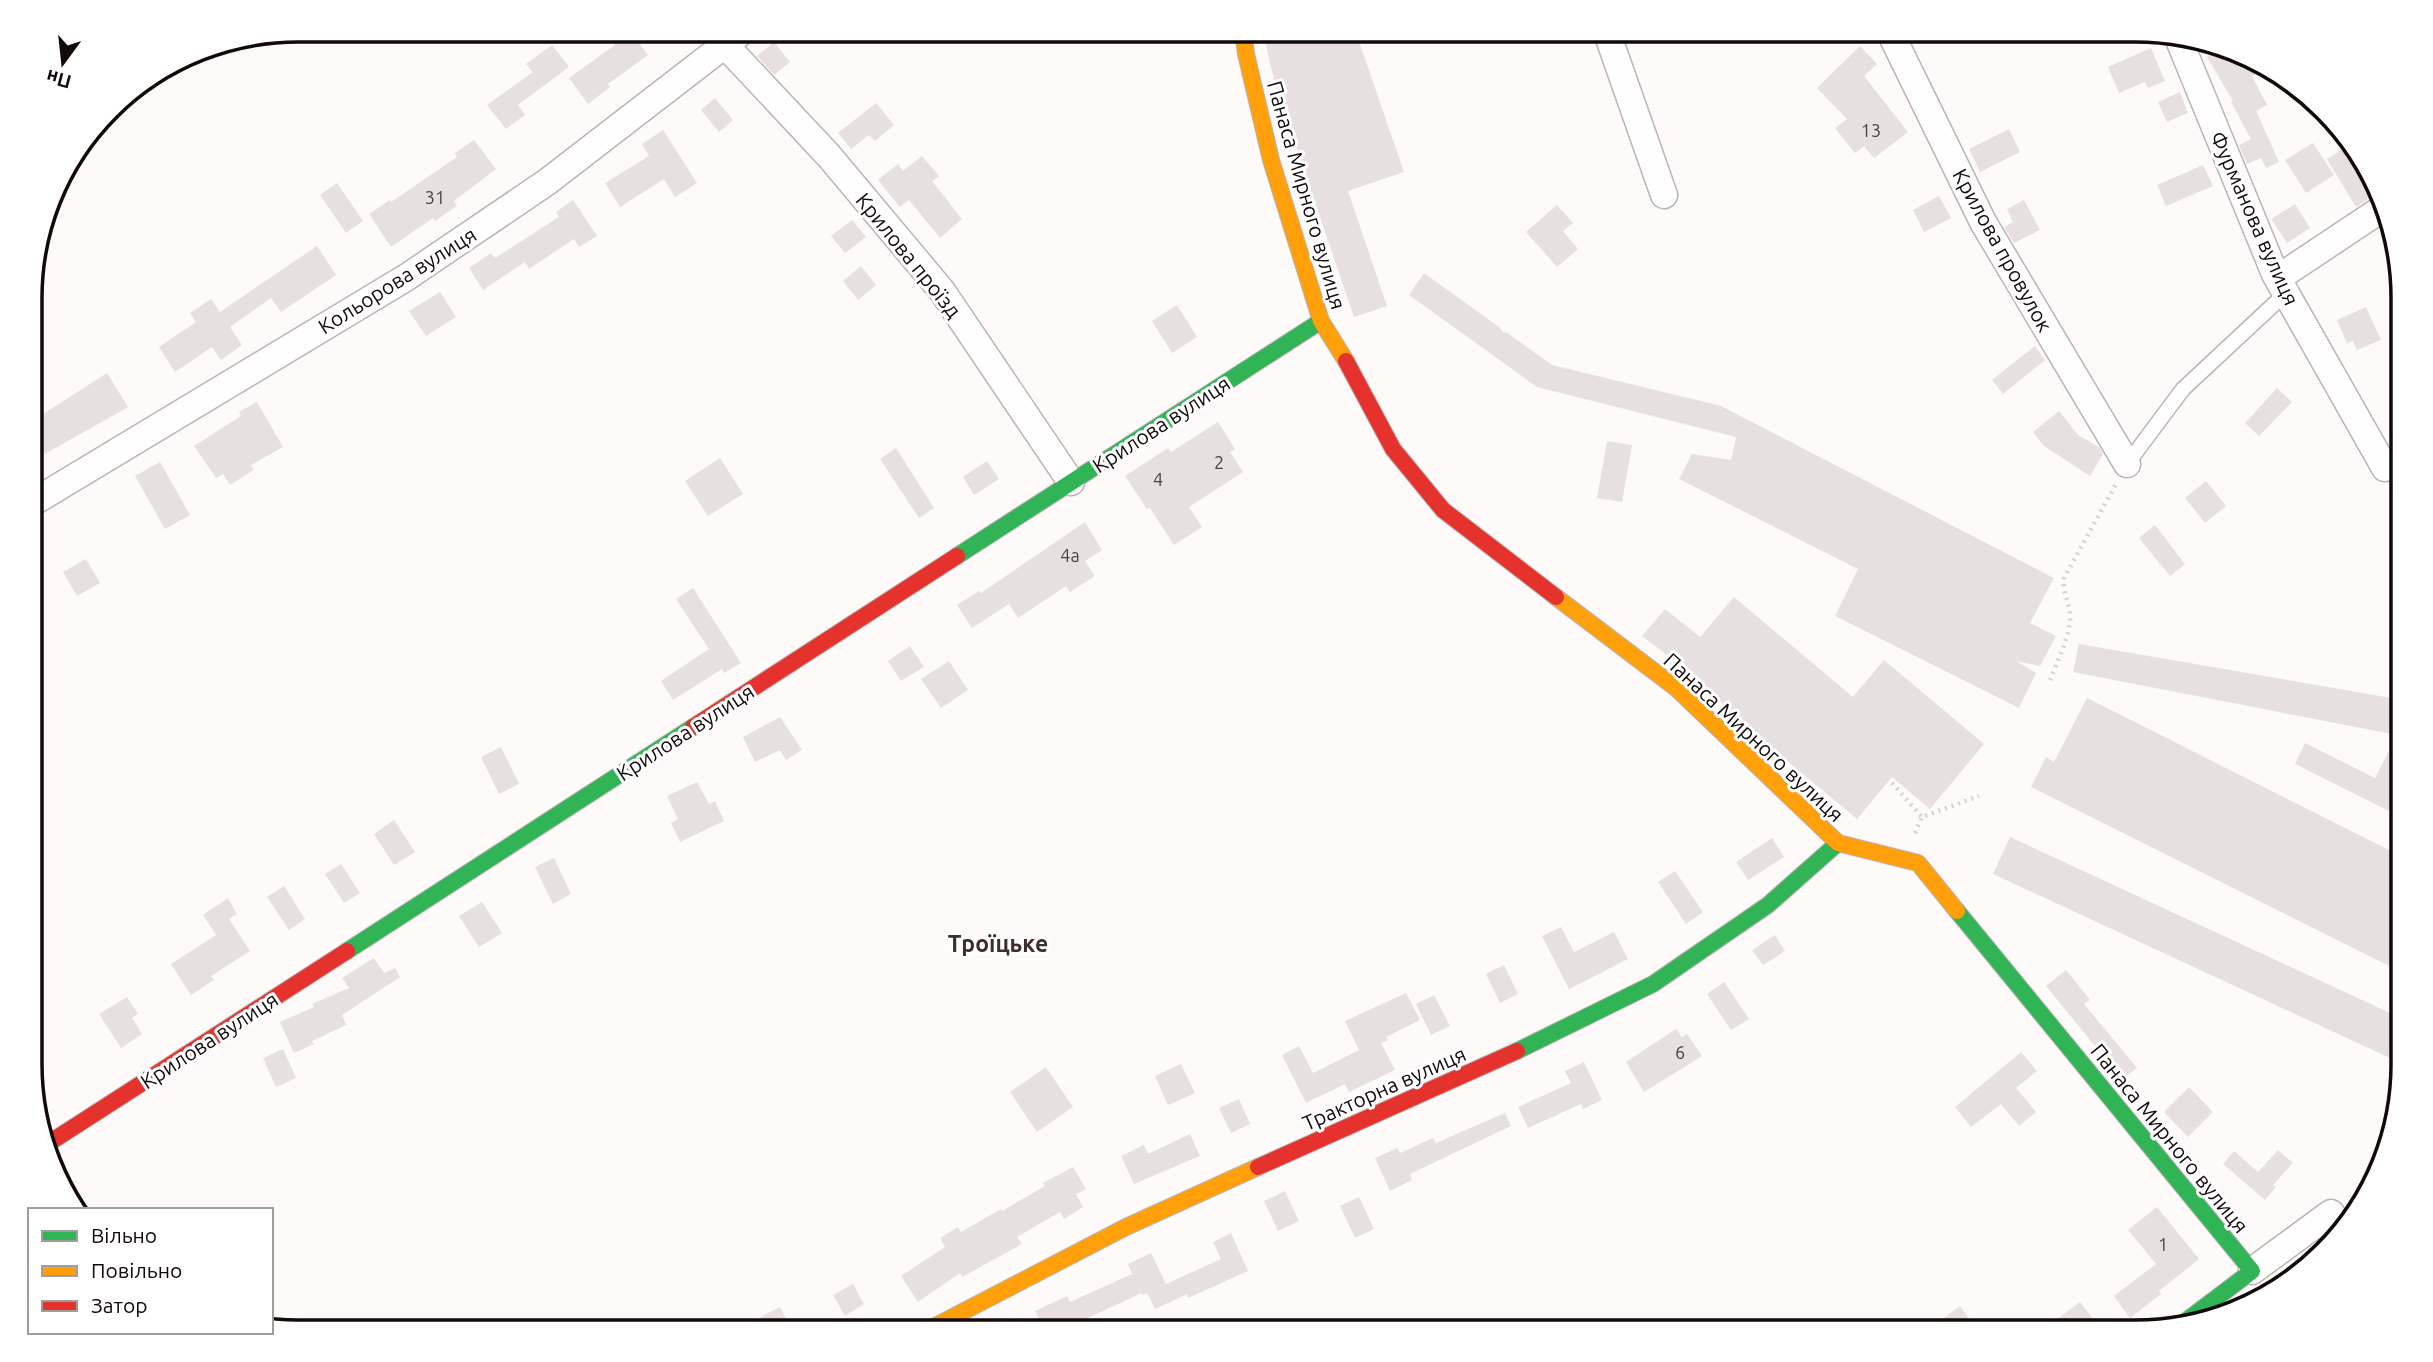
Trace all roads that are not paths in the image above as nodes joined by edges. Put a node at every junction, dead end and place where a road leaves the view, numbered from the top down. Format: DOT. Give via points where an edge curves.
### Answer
graph roads {
  1 [pos="729,42"];
  2 [pos="739,42"];
  3 [pos="1244,42"];
  4 [pos="1610,42"];
  5 [pos="1895,42"];
  6 [pos="2182,46"];
  7 [pos="1664,195"];
  8 [pos="2376,213"];
  9 [pos="2282,285"];
  10 [pos="1321,321"];
  11 [pos="2127,464"];
  12 [pos="2385,468"];
  13 [pos="1071,482"];
  14 [pos="42,497"];
  15 [pos="1838,843"];
  16 [pos="54,1140"];
  17 [pos="2336,1222"];
  18 [pos="2252,1271"];
  19 [pos="2198,1312"];
  20 [pos="947,1320"];
  1 -- 14 [label="street, Кольорова вулиця" via="547,182 407,277"];
  2 -- 13 [label="street, Крилова проїзд" via="942,291"];
  3 -- 10 [label="street, Панаса Мирного вулиця" via="1271,160"];
  4 -- 7 [label="street"];
  5 -- 11 [label="street, Крилова провулок" via="1983,222"];
  6 -- 9 [label="street, Фурманова вулиця"];
  8 -- 9 [label="street"];
  9 -- 11 [label="lane" via="2183,389"];
  9 -- 12 [label="street, Фурманова вулиця"];
  10 -- 13 [label="street, Крилова вулиця"];
  10 -- 15 [label="street, Панаса Мирного вулиця" via="1393,449 1443,510 1676,688"];
  13 -- 16 [label="street, Крилова вулиця"];
  15 -- 18 [label="street, Панаса Мирного вулиця" via="1918,863"];
  15 -- 20 [label="street, Тракторна вулиця" via="1768,905 1653,984 1511,1054 1126,1227"];
  17 -- 18 [label="street" via="2330,1213"];
  18 -- 19 [label="street"];
}
